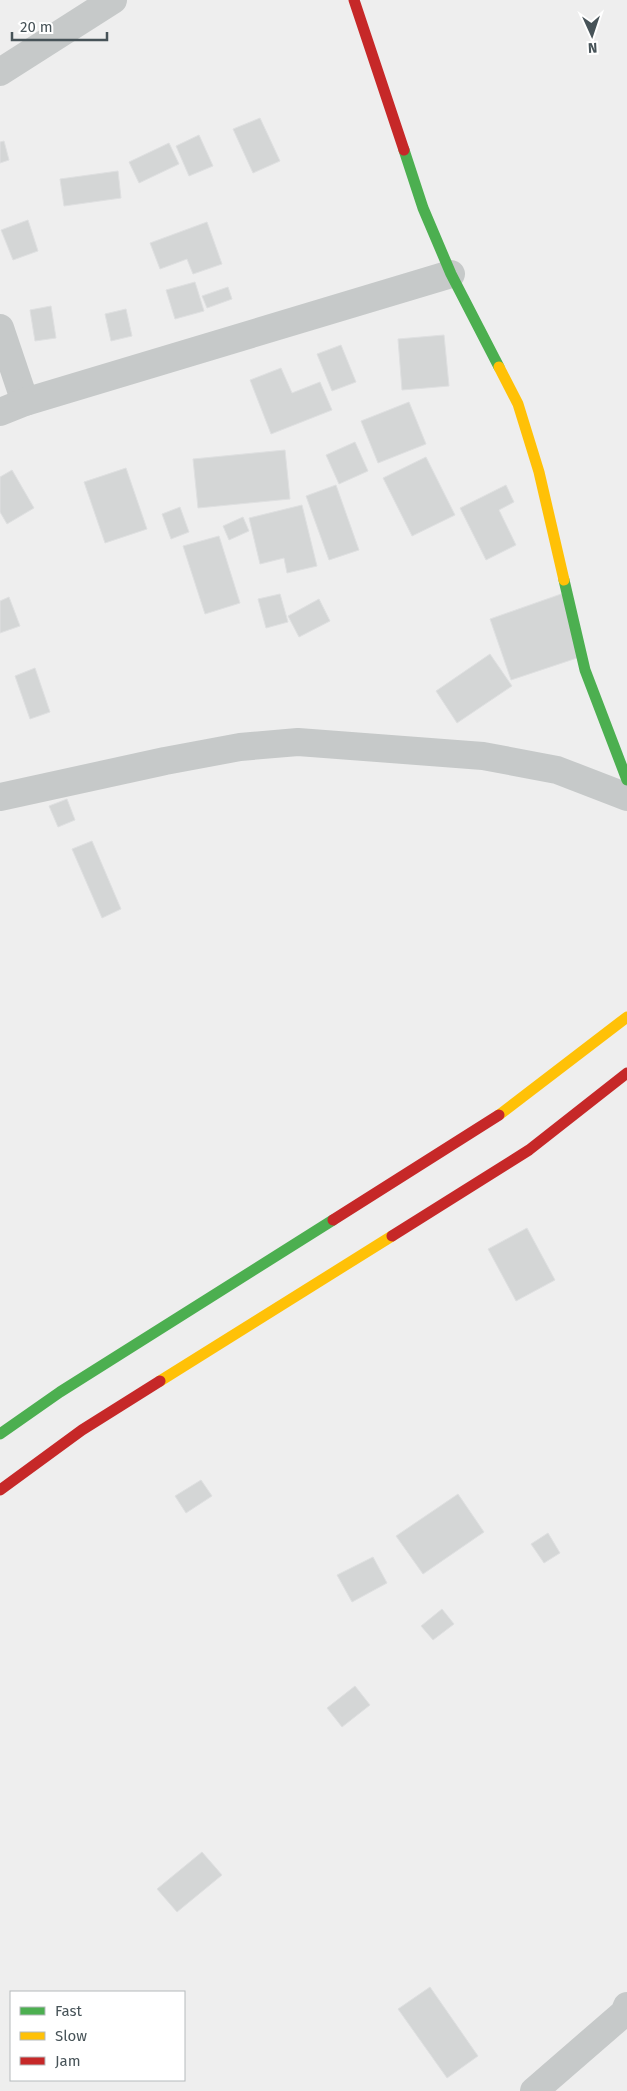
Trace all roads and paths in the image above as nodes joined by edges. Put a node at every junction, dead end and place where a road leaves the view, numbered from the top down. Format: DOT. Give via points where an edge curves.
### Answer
graph roads {
  1 [pos="113,0"];
  2 [pos="354,0"];
  3 [pos="0,72"];
  4 [pos="451,274"];
  5 [pos="0,328"];
  6 [pos="25,402"];
  7 [pos="0,412"];
  8 [pos="627,780"];
  9 [pos="0,797"];
  10 [pos="627,797"];
  11 [pos="627,1016"];
  12 [pos="627,1073"];
  13 [pos="0,1434"];
  14 [pos="0,1490"];
  15 [pos="626,2011"];
  16 [pos="534,2091"];
  1 -- 3 [label="street"];
  2 -- 4 [label="main road" via="423,208"];
  4 -- 6 [label="street"];
  4 -- 8 [label="main road" via="518,404 539,472 585,670"];
  5 -- 6 [label="street"];
  6 -- 7 [label="street"];
  9 -- 10 [label="street" via="230,749 298,742 483,756 557,770"];
  11 -- 13 [label="main road" via="503,1114 60,1392"];
  12 -- 14 [label="main road" via="529,1150 82,1430"];
  15 -- 16 [label="street"];
}
